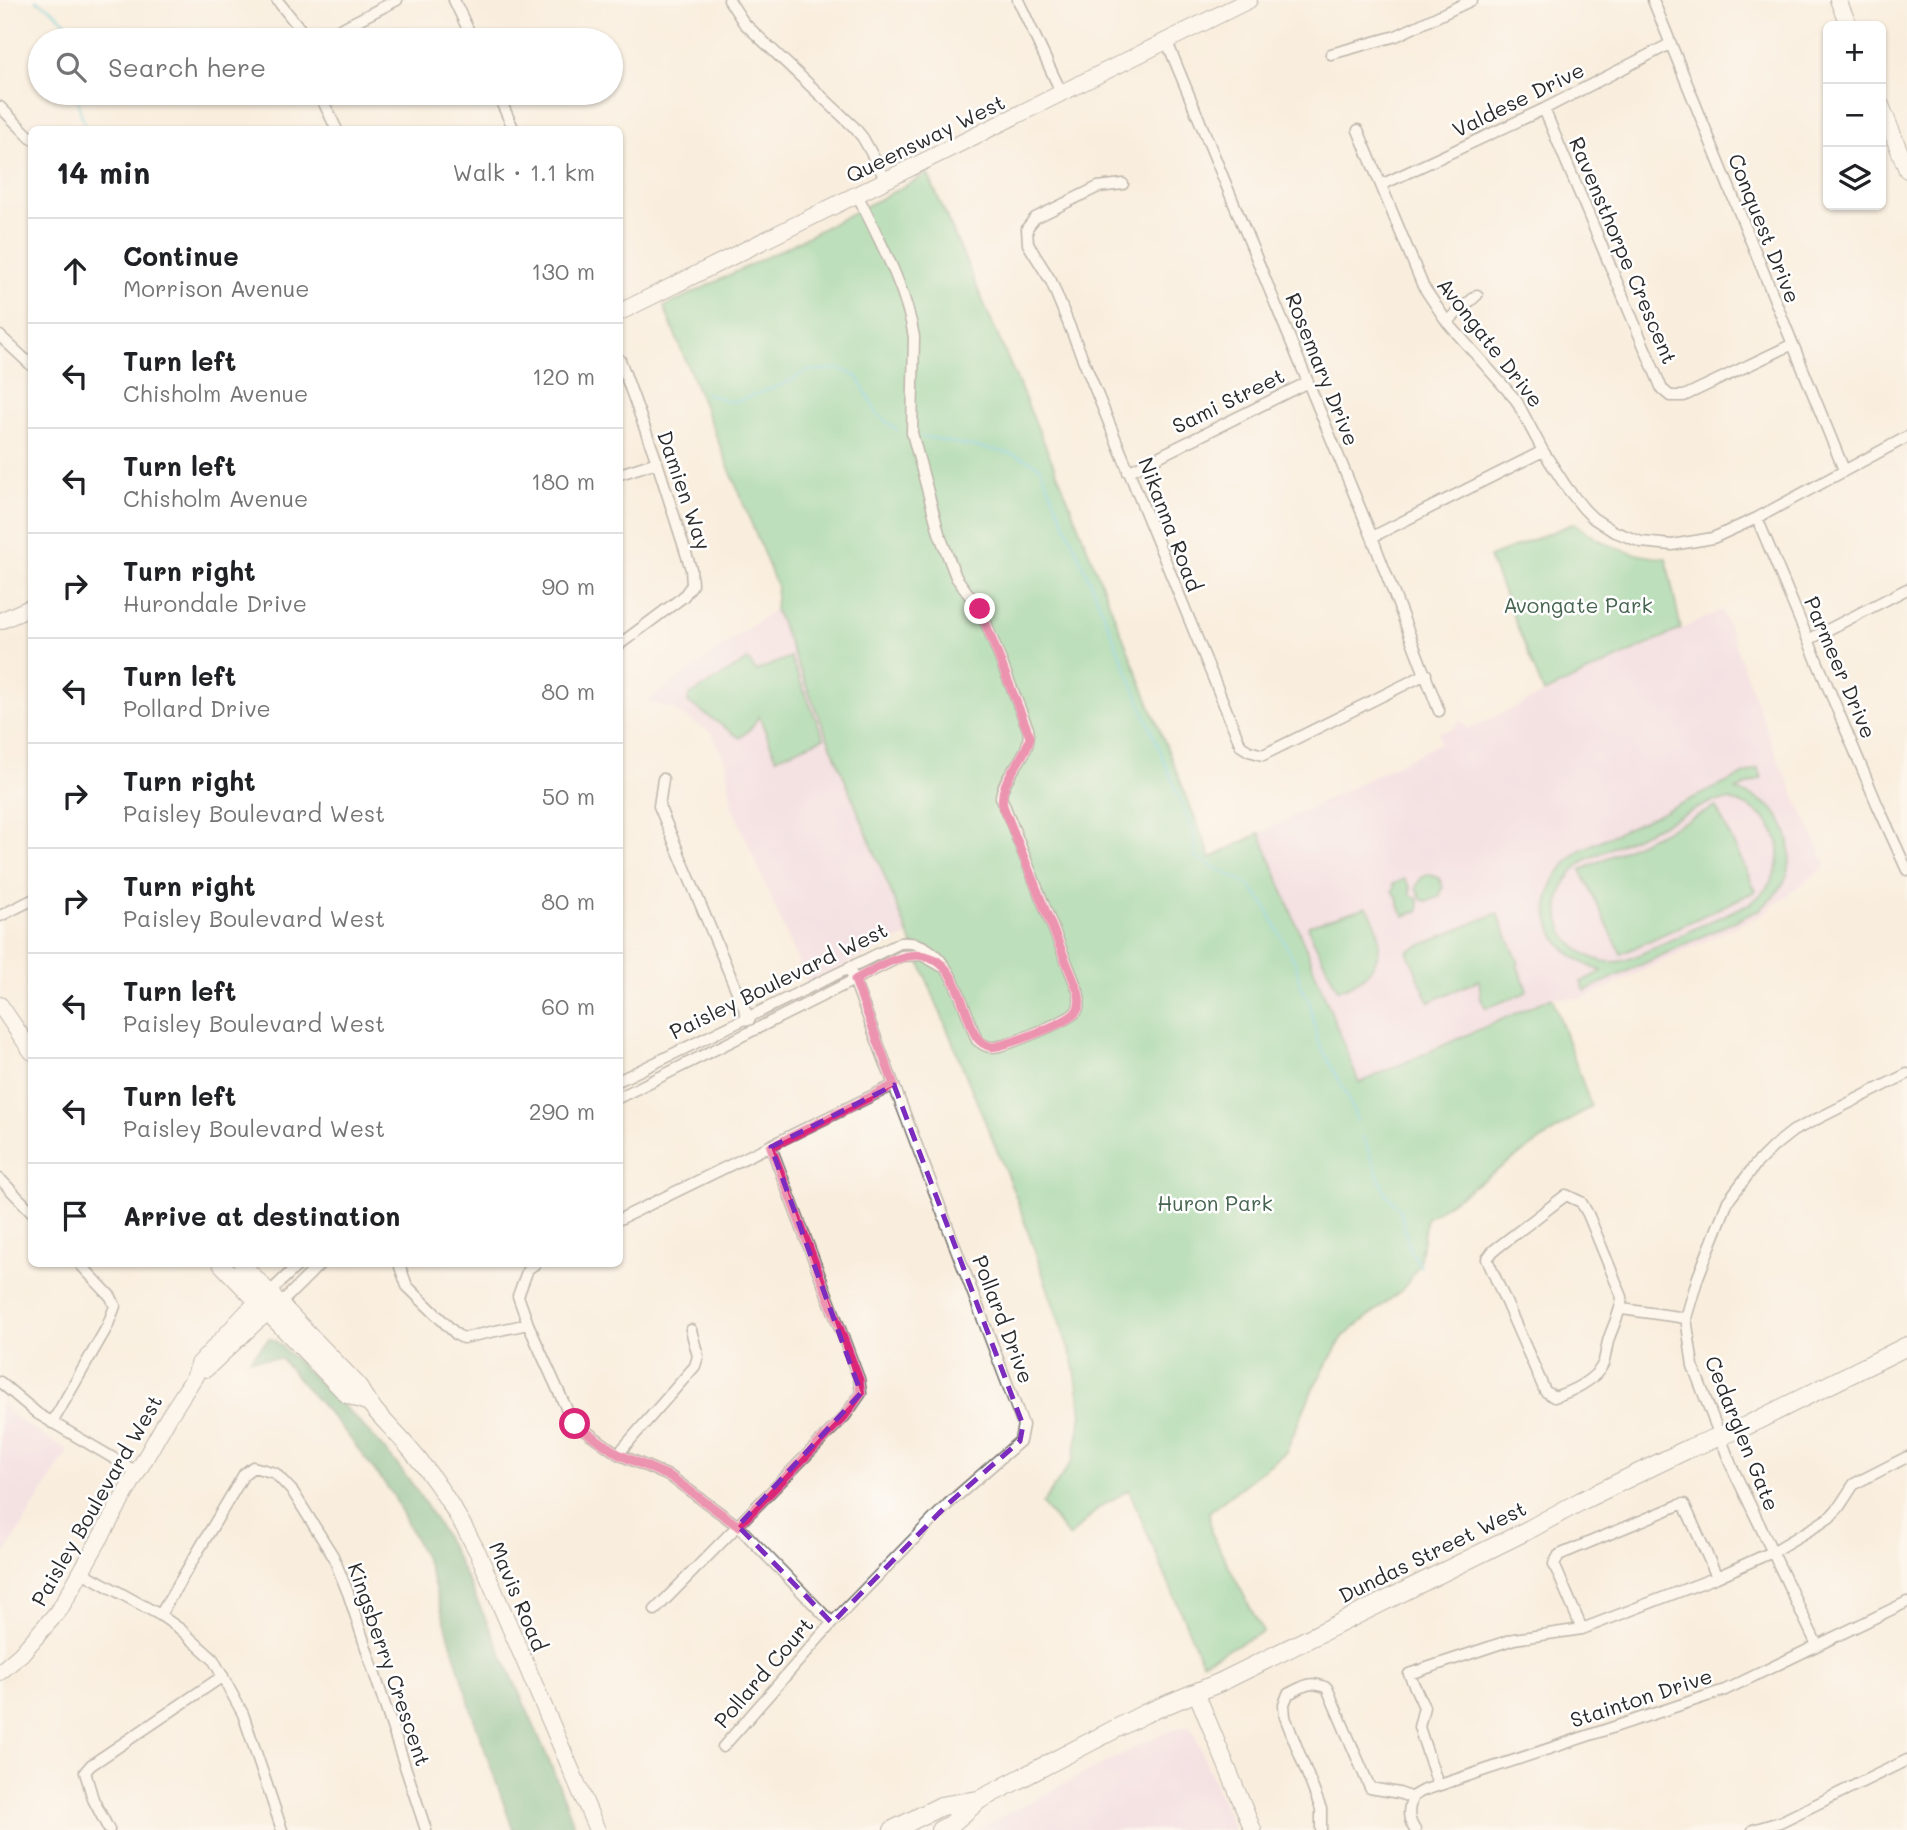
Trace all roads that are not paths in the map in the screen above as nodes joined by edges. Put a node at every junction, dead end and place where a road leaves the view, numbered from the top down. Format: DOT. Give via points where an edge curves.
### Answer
graph roads {
  1 [pos="278,0"];
  2 [pos="397,0"];
  3 [pos="454,0"];
  4 [pos="729,0"];
  5 [pos="1018,0"];
  6 [pos="1249,0"];
  7 [pos="1472,0"];
  8 [pos="1653,0"];
  9 [pos="1838,0"];
  10 [pos="1847,21"];
  11 [pos="300,28"];
  12 [pos="342,28"];
  13 [pos="467,28"];
  14 [pos="1167,42"];
  15 [pos="1670,44"];
  16 [pos="1331,54"];
  17 [pos="1062,94"];
  18 [pos="325,105"];
  19 [pos="503,105"];
  20 [pos="0,107"];
  21 [pos="1544,109"];
  22 [pos="1886,118"];
  23 [pos="335,126"];
  24 [pos="512,126"];
  25 [pos="1358,130"];
  26 [pos="28,135"];
  27 [pos="1907,170"];
  28 [pos="887,180"];
  29 [pos="1123,184"];
  30 [pos="1381,185"];
  31 [pos="857,194"];
  32 [pos="1477,295"];
  33 [pos="623,306"];
  34 [pos="1447,321"];
  35 [pos="0,336"];
  36 [pos="1791,345"];
  37 [pos="28,362"];
  38 [pos="623,368"];
  39 [pos="1308,382"];
  40 [pos="1907,437"];
  41 [pos="1543,451"];
  42 [pos="657,462"];
  43 [pos="1844,470"];
  44 [pos="1128,471"];
  45 [pos="623,473"];
  46 [pos="1756,518"];
  47 [pos="1372,537"];
  48 [pos="1907,589"];
  49 [pos="28,609"];
  50 [pos="0,621"];
  51 [pos="1808,640"];
  52 [pos="623,642"];
  53 [pos="1426,674"];
  54 [pos="1439,711"];
  55 [pos="663,779"];
  56 [pos="1907,870"];
  57 [pos="28,902"];
  58 [pos="0,916"];
  59 [pos="849,967"];
  60 [pos="948,971"];
  61 [pos="855,980"];
  62 [pos="0,1005"];
  63 [pos="748,1016"];
  64 [pos="754,1030"];
  65 [pos="28,1046"];
  66 [pos="1907,1074"];
  67 [pos="623,1078"];
  68 [pos="894,1085"];
  69 [pos="623,1096"];
  70 [pos="771,1147"];
  71 [pos="0,1179"];
  72 [pos="28,1208"];
  73 [pos="623,1218"];
  74 [pos="83,1267"];
  75 [pos="225,1267"];
  76 [pos="244,1267"];
  77 [pos="297,1267"];
  78 [pos="316,1267"];
  79 [pos="400,1267"];
  80 [pos="531,1267"];
  81 [pos="269,1303"];
  82 [pos="1622,1309"];
  83 [pos="1686,1318"];
  84 [pos="528,1324"];
  85 [pos="691,1329"];
  86 [pos="1907,1346"];
  87 [pos="0,1382"];
  88 [pos="52,1423"];
  89 [pos="1720,1436"];
  90 [pos="618,1454"];
  91 [pos="1907,1457"];
  92 [pos="137,1472"];
  93 [pos="738,1526"];
  94 [pos="1772,1552"];
  95 [pos="82,1572"];
  96 [pos="1717,1577"];
  97 [pos="1907,1602"];
  98 [pos="655,1610"];
  99 [pos="160,1615"];
  100 [pos="832,1623"];
  101 [pos="1582,1629"];
  102 [pos="1817,1645"];
  103 [pos="0,1672"];
  104 [pos="223,1676"];
  105 [pos="1196,1692"];
  106 [pos="723,1747"];
  107 [pos="1907,1760"];
  108 [pos="1438,1785"];
  109 [pos="1412,1798"];
  110 [pos="978,1800"];
  111 [pos="109,1830"];
  112 [pos="282,1830"];
  113 [pos="426,1830"];
  114 [pos="596,1830"];
  115 [pos="893,1830"];
  116 [pos="940,1830"];
  117 [pos="1253,1830"];
  118 [pos="1321,1830"];
  119 [pos="1415,1830"];
  120 [pos="1753,1830"];
  1 -- 11 [label="street"];
  2 -- 12 [label="street"];
  3 -- 13 [label="street"];
  4 -- 28 [label="street" via="744,23 854,127"];
  5 -- 17 [label="street"];
  6 -- 14 [label="street, Queensway West"];
  7 -- 16 [label="street" via="1396,36"];
  8 -- 15 [label="street, Conquest Drive"];
  9 -- 10 [label="street"];
  14 -- 17 [label="street, Queensway West"];
  14 -- 39 [label="street, Rosemary Drive"];
  15 -- 21 [label="street, Valdese Drive"];
  15 -- 36 [label="street, Conquest Drive"];
  17 -- 28 [label="street, Queensway West"];
  18 -- 23 [label="street"];
  19 -- 24 [label="street"];
  20 -- 26 [label="street"];
  21 -- 30 [label="street, Valdese Drive"];
  21 -- 36 [label="street, Ravensthorpe Crescent" via="1662,389 1670,396 1684,396"];
  22 -- 27 [label="street"];
  25 -- 30 [label="street, Avongate Drive"];
  28 -- 31 [label="street, Queensway West"];
  29 -- 44 [label="street, Nikanna Road" via="1098,187 1035,218 1026,233 1051,281"];
  30 -- 34 [label="street, Avongate Drive" via="1423,286"];
  31 -- 33 [label="street, Queensway West"];
  31 -- 60 [label="street, Paisley Boulevard West" via="912,323 912,433 939,533 957,577 982,613 1028,730 1028,745 1002,792 1003,806 1080,1004 1066,1020 992,1047 977,1040"];
  32 -- 34 [label="street"];
  34 -- 41 [label="street, Avongate Drive" via="1517,400"];
  35 -- 37 [label="street"];
  36 -- 43 [label="street, Conquest Drive"];
  38 -- 42 [label="street, Damien Way"];
  39 -- 44 [label="street, Sami Street"];
  39 -- 47 [label="street, Rosemary Drive"];
  40 -- 43 [label="street, Avongate Drive"];
  41 -- 46 [label="street, Avongate Drive" via="1593,519 1641,542 1700,542"];
  41 -- 47 [label="street"];
  42 -- 45 [label="street"];
  42 -- 52 [label="street, Damien Way" via="691,569 691,585 683,597"];
  43 -- 46 [label="street, Avongate Drive"];
  44 -- 53 [label="street, Nikanna Road" via="1241,746 1263,755"];
  46 -- 51 [label="street, Parmeer Drive"];
  47 -- 53 [label="street, Rosemary Drive"];
  48 -- 51 [label="street"];
  49 -- 50 [label="street"];
  51 -- 56 [label="street, Parmeer Drive"];
  53 -- 54 [label="street, Rosemary Drive"];
  55 -- 63 [label="street" via="659,806"];
  57 -- 58 [label="street"];
  59 -- 60 [label="street, Paisley Boulevard West" via="891,946 910,942 933,951"];
  59 -- 61 [label="street, Pollard Drive"];
  59 -- 63 [label="street, Paisley Boulevard West"];
  60 -- 61 [label="street, Paisley Boulevard West" via="929,958 909,955"];
  61 -- 64 [label="street, Paisley Boulevard West"];
  61 -- 68 [label="street, Pollard Drive"];
  62 -- 65 [label="street"];
  63 -- 64 [label="street"];
  63 -- 67 [label="street, Paisley Boulevard West"];
  64 -- 69 [label="street, Paisley Boulevard West"];
  66 -- 83 [label="street, Cedarglen Gate" via="1793,1131 1756,1164 1728,1201"];
  68 -- 70 [label="street"];
  68 -- 100 [label="street, Pollard Drive" via="1023,1425 1020,1441 948,1504"];
  70 -- 73 [label="street"];
  70 -- 93 [label="street" via="861,1393 845,1416"];
  71 -- 72 [label="street"];
  74 -- 88 [label="street" via="115,1306"];
  75 -- 81 [label="street, Mavis Road"];
  76 -- 81 [label="street, Mavis Road"];
  77 -- 81 [label="street, Paisley Boulevard West"];
  78 -- 81 [label="street, Paisley Boulevard West"];
  79 -- 84 [label="street" via="407,1286 463,1338"];
  80 -- 84 [label="street" via="518,1296"];
  81 -- 92 [label="street, Paisley Boulevard West" via="195,1376"];
  81 -- 114 [label="street, Mavis Road" via="347,1395 366,1402 410,1448 464,1525"];
  82 -- 82 [label="street" via="1610,1264 1588,1214 1574,1197 1566,1195 1487,1259 1545,1391 1554,1397 1602,1367"];
  82 -- 83 [label="street"];
  83 -- 89 [label="street, Cedarglen Gate" via="1694,1367"];
  84 -- 90 [label="street" via="572,1421"];
  85 -- 90 [label="street" via="698,1356 695,1366"];
  86 -- 89 [label="main road, Dundas Street West"];
  87 -- 88 [label="street"];
  88 -- 92 [label="street"];
  89 -- 94 [label="street, Cedarglen Gate"];
  89 -- 105 [label="main road, Dundas Street West"];
  90 -- 93 [label="street" via="671,1477"];
  91 -- 94 [label="street" via="1854,1484 1830,1517"];
  92 -- 95 [label="street, Paisley Boulevard West"];
  93 -- 98 [label="street"];
  93 -- 100 [label="street"];
  94 -- 96 [label="street"];
  94 -- 102 [label="street, Cedarglen Gate"];
  95 -- 99 [label="street"];
  95 -- 103 [label="street, Paisley Boulevard West" via="60,1609"];
  96 -- 101 [label="street"];
  96 -- 101 [label="street" via="1684,1504 1679,1505 1559,1555 1554,1564"];
  97 -- 102 [label="street, Stainton Drive"];
  99 -- 104 [label="street" via="213,1659"];
  99 -- 113 [label="street, Kingsberry Crescent" via="244,1474 253,1467 275,1473 293,1492 333,1556"];
  100 -- 106 [label="street, Pollard Court"];
  101 -- 108 [label="street" via="1514,1639 1409,1674 1424,1707 1419,1727"];
  102 -- 108 [label="street, Stainton Drive" via="1725,1690"];
  104 -- 111 [label="street" via="85,1772"];
  104 -- 112 [label="street" via="243,1714"];
  105 -- 110 [label="main road, Dundas Street West"];
  105 -- 117 [label="street"];
  107 -- 120 [label="street" via="1780,1822"];
  108 -- 109 [label="street, Stainton Drive"];
  109 -- 118 [label="street" via="1370,1788 1327,1688 1307,1685 1288,1694 1285,1717 1321,1809"];
  109 -- 119 [label="street" via="1409,1820"];
  110 -- 115 [label="main road, Dundas Street West" via="941,1806"];
  110 -- 116 [label="main road, Dundas Street West"];
}
